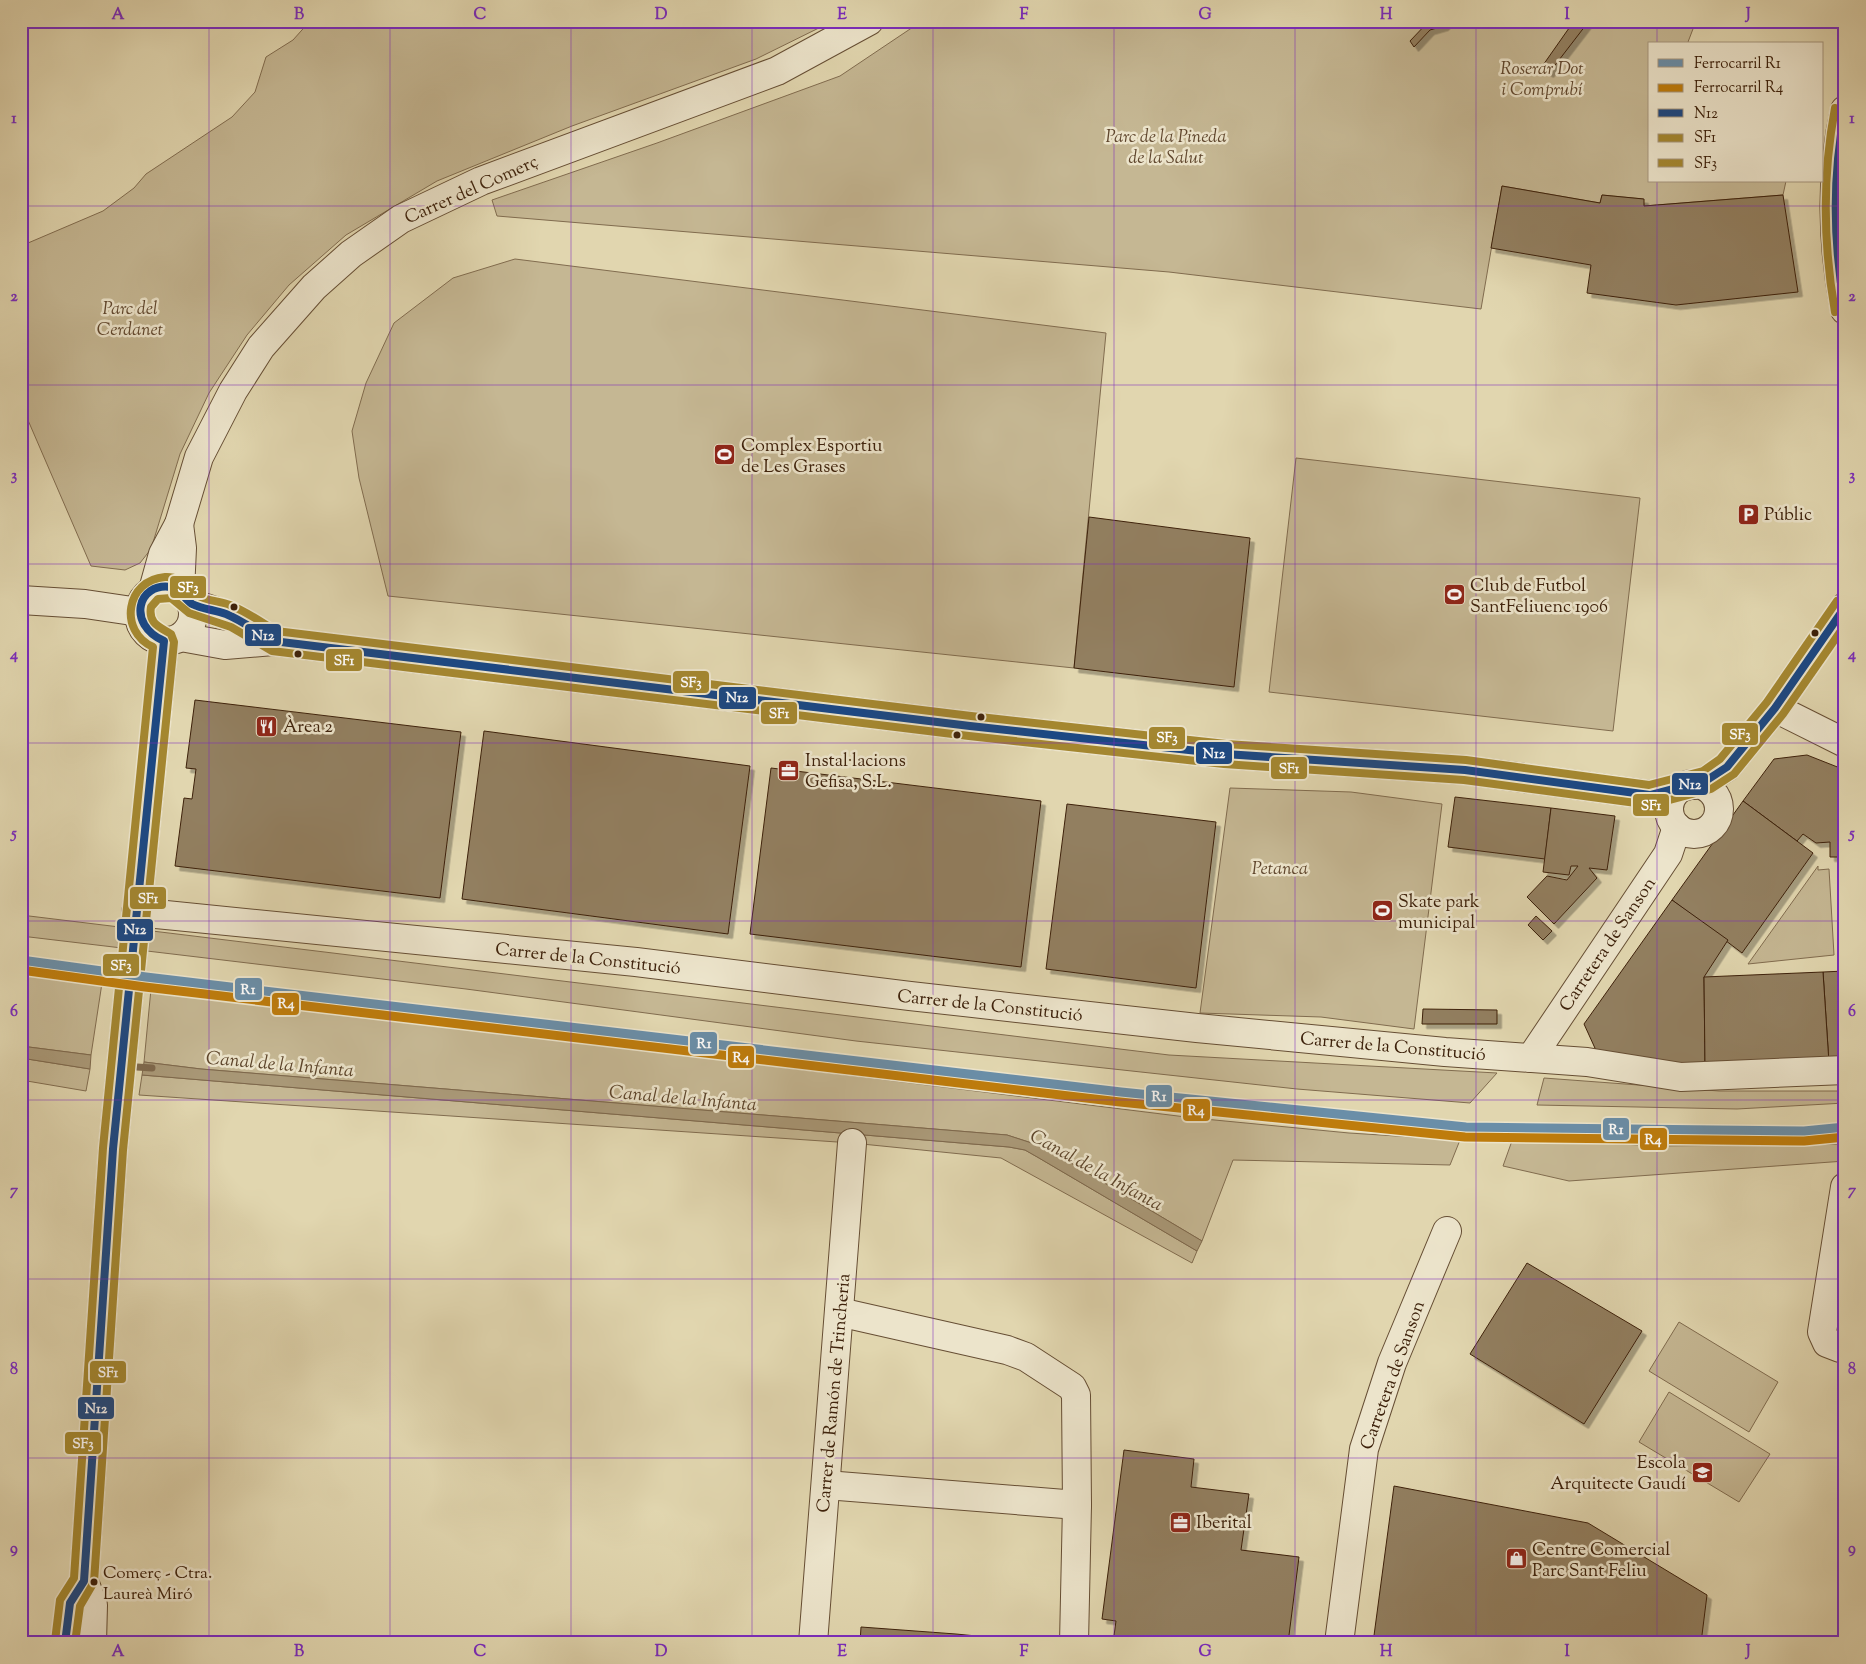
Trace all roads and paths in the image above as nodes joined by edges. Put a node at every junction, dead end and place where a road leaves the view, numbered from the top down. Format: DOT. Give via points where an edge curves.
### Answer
graph roads {
  1 [pos="870,21"];
  2 [pos="1845,110"];
  3 [pos="1845,310"];
  4 [pos="179,524"];
  5 [pos="185,597"];
  6 [pos="21,600"];
  7 [pos="146,601"];
  8 [pos="1845,607"];
  9 [pos="173,639"];
  10 [pos="273,641"];
  11 [pos="1775,708"];
  12 [pos="1845,742"];
  13 [pos="1727,767"];
  14 [pos="1690,785"];
  15 [pos="1650,795"];
  16 [pos="1718,803"];
  17 [pos="1674,822"];
  18 [pos="136,912"];
  19 [pos="1531,1058"];
  20 [pos="1845,1070"];
  21 [pos="852,1143"];
  22 [pos="1845,1187"];
  23 [pos="1447,1231"];
  24 [pos="1837,1290"];
  25 [pos="839,1312"];
  26 [pos="1840,1348"];
  27 [pos="826,1485"];
  28 [pos="1077,1506"];
  29 [pos="84,1581"];
  30 [pos="65,1643"];
  31 [pos="92,1643"];
  32 [pos="813,1643"];
  33 [pos="1074,1643"];
  34 [pos="1339,1643"];
  1 -- 4 [label="street, Carrer del Comerç" via="777,71 481,181 401,219 358,249 314,287 262,347 233,391 200,458"];
  2 -- 3 [label="street" via="1840,131 1834,205"];
  4 -- 5 [label="street, Carrer del Comerç"];
  4 -- 7 [label="street, Carrer del Comerç" via="163,554"];
  5 -- 7 [label="street" via="167,587"];
  5 -- 9 [label="street" via="192,621"];
  5 -- 10 [label="street" via="232,617"];
  6 -- 7 [label="street" via="85,604"];
  7 -- 9 [label="street" via="140,623 146,632 154,638"];
  8 -- 11 [label="street"];
  9 -- 10 [label="street" via="225,645"];
  9 -- 18 [label="street"];
  10 -- 15 [label="street" via="970,726 1234,754 1465,770"];
  11 -- 12 [label="street"];
  11 -- 13 [label="street"];
  13 -- 14 [label="street" via="1707,780"];
  13 -- 16 [label="street"];
  14 -- 15 [label="street"];
  14 -- 16 [label="street" via="1706,788"];
  14 -- 17 [label="street" via="1672,798 1670,805"];
  15 -- 17 [label="street"];
  16 -- 17 [label="street" via="1718,816 1706,831 1694,834"];
  17 -- 19 [label="street, Carretera de Sanson" via="1668,854"];
  18 -- 19 [label="street, Carrer de la Constitució" via="636,962 1197,1028"];
  18 -- 29 [label="street" via="113,1149"];
  19 -- 20 [label="street, Carrer de la Constitució" via="1587,1062 1681,1077"];
  21 -- 25 [label="street, Carrer de Ramón de Trincheria"];
  22 -- 24 [label="street"];
  23 -- 34 [label="street, Carretera de Sanson" via="1392,1363 1364,1449"];
  24 -- 26 [label="street" via="1822,1332 1827,1343"];
  25 -- 27 [label="street, Carrer de Ramón de Trincheria"];
  25 -- 28 [label="street" via="1007,1350 1026,1357 1072,1387 1076,1395"];
  27 -- 28 [label="street"];
  27 -- 32 [label="street, Carrer de Ramón de Trincheria"];
  28 -- 33 [label="street"];
  29 -- 30 [label="street" via="70,1603"];
  29 -- 31 [label="street" via="93,1605"];
}
